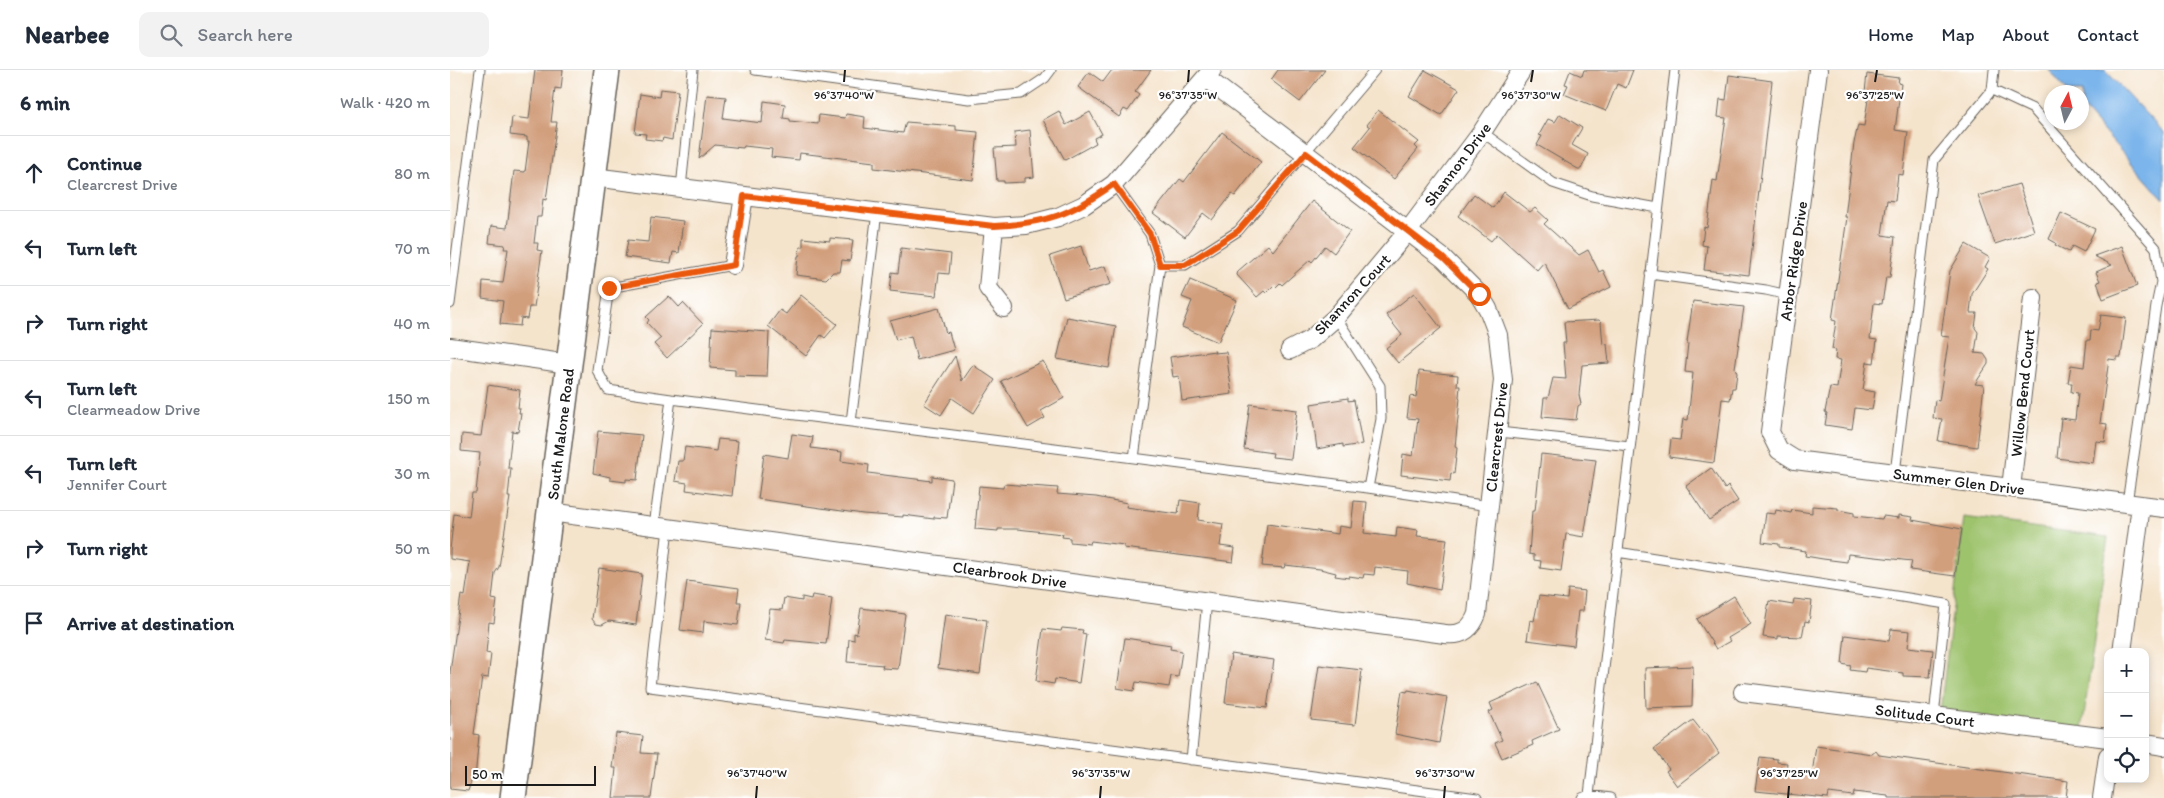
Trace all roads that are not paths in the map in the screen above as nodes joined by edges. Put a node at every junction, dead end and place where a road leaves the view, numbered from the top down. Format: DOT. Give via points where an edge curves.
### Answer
graph roads {
  1 [pos="480,70"];
  2 [pos="607,70"];
  3 [pos="693,70"];
  4 [pos="755,70"];
  5 [pos="1051,70"];
  6 [pos="1375,70"];
  7 [pos="1522,70"];
  8 [pos="1674,70"];
  9 [pos="1818,70"];
  10 [pos="1994,70"];
  11 [pos="1209,74"];
  12 [pos="1992,90"];
  13 [pos="1482,132"];
  14 [pos="1306,153"];
  15 [pos="593,177"];
  16 [pos="1114,184"];
  17 [pos="681,188"];
  18 [pos="744,196"];
  19 [pos="1658,208"];
  20 [pos="877,212"];
  21 [pos="994,226"];
  22 [pos="455,230"];
  23 [pos="1408,232"];
  24 [pos="734,265"];
  25 [pos="1160,265"];
  26 [pos="1650,274"];
  27 [pos="2163,282"];
  28 [pos="1788,295"];
  29 [pos="2033,298"];
  30 [pos="450,304"];
  31 [pos="1004,308"];
  32 [pos="1336,317"];
  33 [pos="450,347"];
  34 [pos="1290,350"];
  35 [pos="569,364"];
  36 [pos="671,399"];
  37 [pos="851,422"];
  38 [pos="1499,432"];
  39 [pos="1630,446"];
  40 [pos="1779,450"];
  41 [pos="1134,458"];
  42 [pos="1895,473"];
  43 [pos="1368,488"];
  44 [pos="2011,488"];
  45 [pos="2134,504"];
  46 [pos="1489,506"];
  47 [pos="2164,508"];
  48 [pos="550,512"];
  49 [pos="661,527"];
  50 [pos="1618,552"];
  51 [pos="1207,601"];
  52 [pos="1469,629"];
  53 [pos="2122,648"];
  54 [pos="1743,692"];
  55 [pos="1934,716"];
  56 [pos="2104,737"];
  57 [pos="2149,744"];
  58 [pos="2164,746"];
  59 [pos="1191,760"];
  60 [pos="2104,783"];
  61 [pos="1586,796"];
  62 [pos="513,798"];
  63 [pos="1477,798"];
  64 [pos="1611,798"];
  65 [pos="2102,798"];
  1 -- 22 [label="lane"];
  2 -- 15 [label="street, South Malone Road"];
  3 -- 17 [label="lane"];
  4 -- 5 [label="lane" via="968,99 1021,94"];
  6 -- 14 [label="lane"];
  7 -- 13 [label="street, Shannon Drive"];
  8 -- 19 [label="lane"];
  9 -- 28 [label="street, Arbor Ridge Drive"];
  10 -- 12 [label="lane"];
  11 -- 14 [label="street, Clearcrest Drive"];
  11 -- 16 [label="street"];
  12 -- 27 [label="lane" via="2033,109 2156,248"];
  12 -- 42 [label="lane" via="1934,160"];
  13 -- 19 [label="lane" via="1553,183 1592,196"];
  13 -- 23 [label="street, Shannon Drive"];
  14 -- 23 [label="street, Clearcrest Drive"];
  14 -- 25 [label="lane" via="1238,231 1185,265"];
  15 -- 17 [label="street"];
  15 -- 35 [label="street, South Malone Road"];
  16 -- 21 [label="street" via="1084,205 1058,217"];
  16 -- 25 [label="lane" via="1150,234"];
  17 -- 18 [label="street"];
  18 -- 20 [label="street"];
  18 -- 24 [label="street"];
  19 -- 26 [label="lane"];
  20 -- 21 [label="street"];
  20 -- 37 [label="lane"];
  21 -- 31 [label="street" via="988,288"];
  22 -- 30 [label="lane"];
  23 -- 32 [label="street, Shannon Court"];
  23 -- 38 [label="street, Clearcrest Drive" via="1443,258 1479,294 1488,309 1498,335 1503,380"];
  24 -- 36 [label="lane" via="609,288 597,370 608,390"];
  25 -- 41 [label="lane"];
  26 -- 28 [label="lane"];
  26 -- 39 [label="lane"];
  27 -- 45 [label="lane" via="2156,306"];
  28 -- 40 [label="street, Arbor Ridge Drive" via="1770,432"];
  29 -- 44 [label="street, Willow Bend Court"];
  32 -- 34 [label="street, Shannon Court" via="1311,339"];
  32 -- 43 [label="lane" via="1380,386 1381,419"];
  33 -- 35 [label="street"];
  35 -- 48 [label="street, South Malone Road"];
  36 -- 37 [label="lane"];
  36 -- 49 [label="lane"];
  37 -- 41 [label="lane"];
  38 -- 39 [label="lane"];
  38 -- 46 [label="street, Clearcrest Drive"];
  39 -- 50 [label="lane"];
  40 -- 42 [label="street, Summer Glen Drive" via="1795,460"];
  41 -- 43 [label="lane"];
  42 -- 44 [label="street, Summer Glen Drive"];
  43 -- 46 [label="lane"];
  44 -- 45 [label="street, Summer Glen Drive"];
  45 -- 47 [label="street, Summer Glen Drive"];
  45 -- 53 [label="street"];
  46 -- 52 [label="street, Clearcrest Drive" via="1477,614"];
  48 -- 49 [label="street, Clearbrook Drive"];
  48 -- 62 [label="street, South Malone Road"];
  49 -- 51 [label="street, Clearbrook Drive"];
  49 -- 59 [label="lane" via="650,687"];
  50 -- 55 [label="lane" via="1946,604"];
  50 -- 61 [label="lane"];
  51 -- 52 [label="street, Clearbrook Drive" via="1453,635"];
  51 -- 59 [label="lane"];
  54 -- 55 [label="street, Solitude Court"];
  55 -- 56 [label="street, Solitude Court"];
  57 -- 58 [label="street"];
  59 -- 63 [label="lane"];
  60 -- 65 [label="street"];
  61 -- 64 [label="lane"];
}
